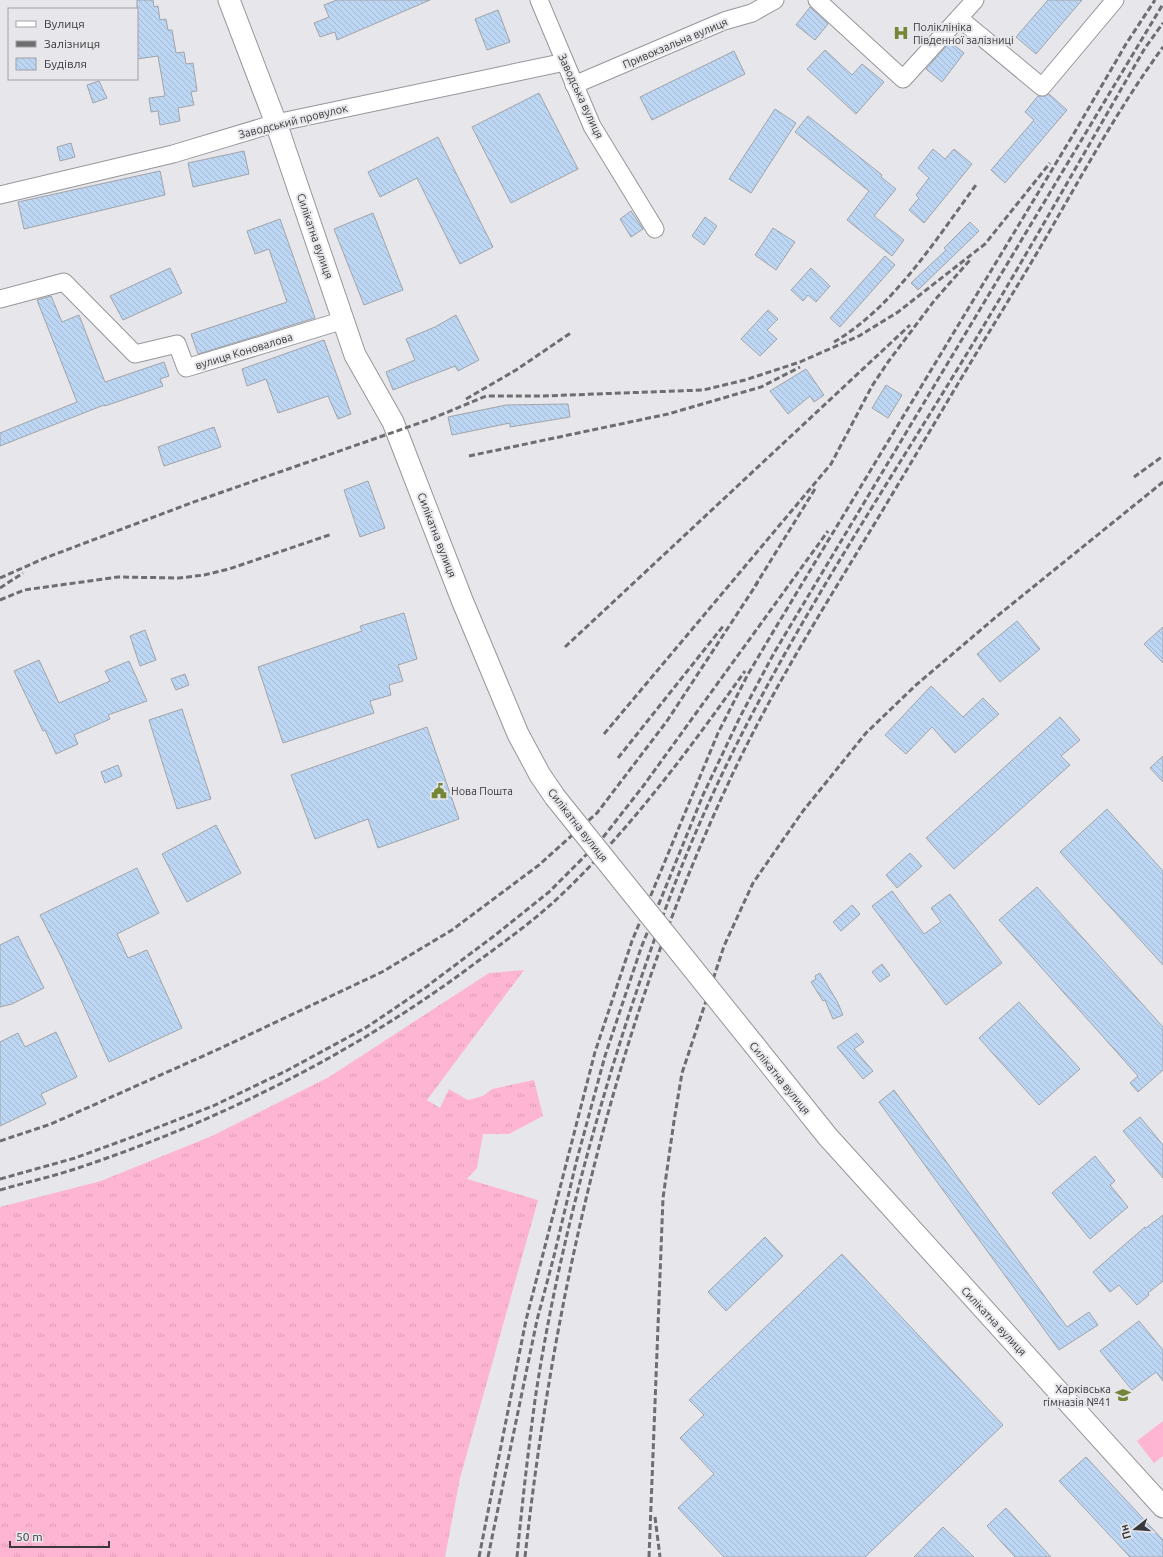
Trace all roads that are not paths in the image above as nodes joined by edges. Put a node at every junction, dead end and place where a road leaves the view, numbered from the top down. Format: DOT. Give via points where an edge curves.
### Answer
graph roads {
  1 [pos="229,0"];
  2 [pos="539,0"];
  3 [pos="776,0"];
  4 [pos="817,0"];
  5 [pos="975,0"];
  6 [pos="1115,0"];
  7 [pos="959,18"];
  8 [pos="565,62"];
  9 [pos="574,85"];
  10 [pos="276,123"];
  11 [pos="0,195"];
  12 [pos="655,229"];
  13 [pos="0,299"];
  14 [pos="344,320"];
  15 [pos="1163,1507"];
  1 -- 10 [label="main road, Силікатна вулиця"];
  2 -- 8 [label="street, Заводська вулиця"];
  3 -- 9 [label="street, Привокзальна вулиця" via="752,13 724,21"];
  4 -- 7 [label="street" via="903,79"];
  5 -- 7 [label="street"];
  6 -- 7 [label="street" via="1042,87"];
  8 -- 9 [label="street, Заводська вулиця"];
  8 -- 10 [label="street, Заводський провулок"];
  9 -- 12 [label="street, Заводська вулиця" via="592,126"];
  10 -- 11 [label="street, Заводський провулок" via="173,154"];
  10 -- 14 [label="main road, Силікатна вулиця"];
  13 -- 14 [label="street, вулиця Коновалова" via="64,282 135,354 177,344 186,368"];
  14 -- 15 [label="main road, Силікатна вулиця, bridge" via="360,366 389,413 401,440 506,709 529,757 555,797 828,1137"];
}
